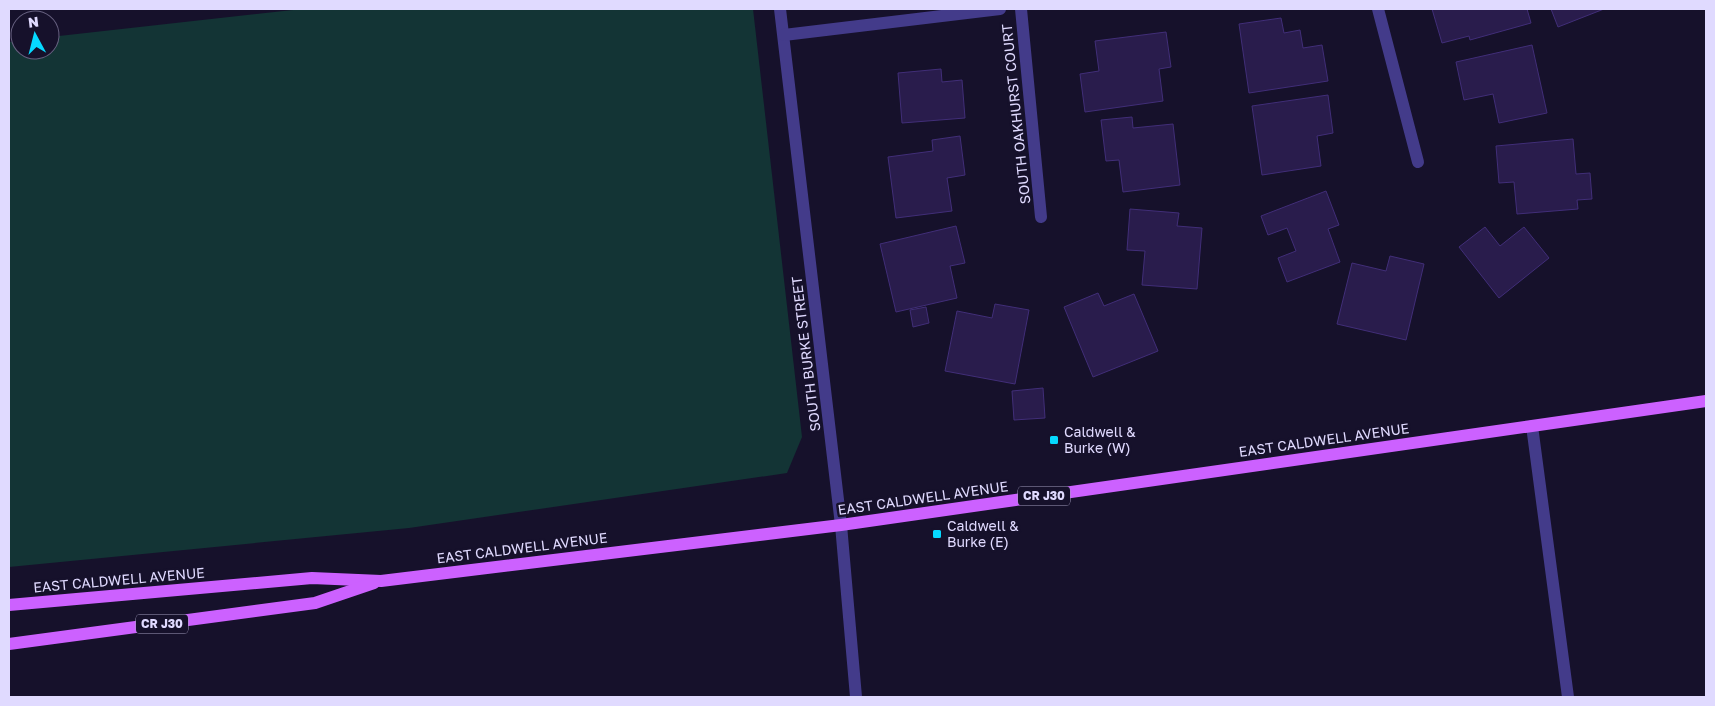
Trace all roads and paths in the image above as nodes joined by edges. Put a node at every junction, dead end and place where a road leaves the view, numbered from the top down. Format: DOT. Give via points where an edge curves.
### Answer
graph roads {
  1 [pos="780,9"];
  2 [pos="1000,9"];
  3 [pos="1021,9"];
  4 [pos="1378,9"];
  5 [pos="784,35"];
  6 [pos="1418,162"];
  7 [pos="1041,216"];
  8 [pos="1706,401"];
  9 [pos="1532,426"];
  10 [pos="842,525"];
  11 [pos="381,581"];
  12 [pos="9,605"];
  13 [pos="9,644"];
  14 [pos="856,697"];
  15 [pos="1568,697"];
  1 -- 5 [label="street, SOUTH BURKE STREET"];
  2 -- 5 [label="street"];
  3 -- 7 [label="street, SOUTH OAKHURST COURT"];
  4 -- 6 [label="street"];
  5 -- 10 [label="street, SOUTH BURKE STREET"];
  8 -- 9 [label="main road, EAST CALDWELL AVENUE / CR J30"];
  9 -- 10 [label="main road, EAST CALDWELL AVENUE / CR J30"];
  9 -- 15 [label="street"];
  10 -- 11 [label="main road, EAST CALDWELL AVENUE / CR J30"];
  10 -- 14 [label="street, SOUTH BURKE STREET"];
  11 -- 12 [label="main road, EAST CALDWELL AVENUE / CR J30" via="312,578"];
  11 -- 13 [label="main road, EAST CALDWELL AVENUE / CR J30" via="315,603"];
}
